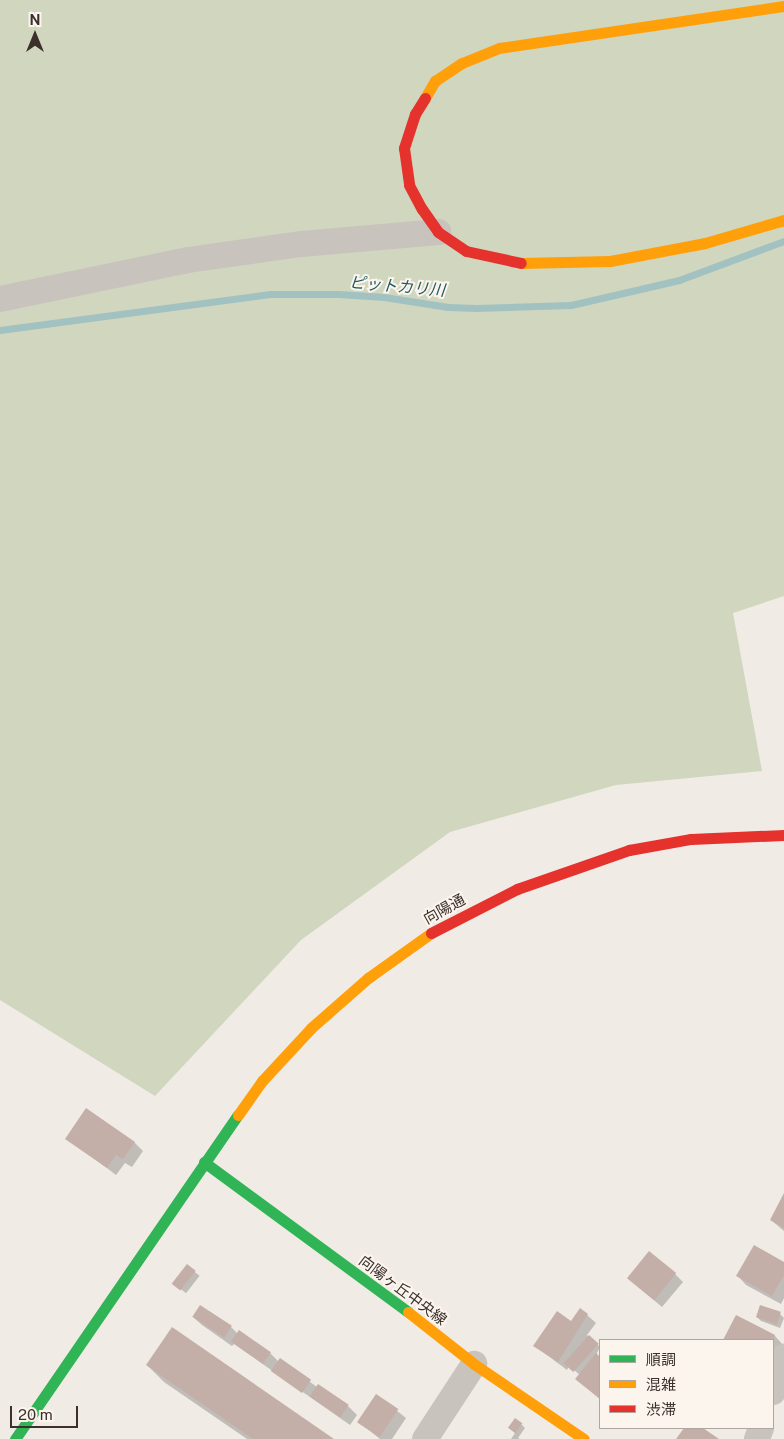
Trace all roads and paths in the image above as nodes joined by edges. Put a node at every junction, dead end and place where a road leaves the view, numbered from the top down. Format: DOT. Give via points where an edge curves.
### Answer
graph roads {
  1 [pos="784,6"];
  2 [pos="784,220"];
  3 [pos="438,232"];
  4 [pos="0,299"];
  5 [pos="784,835"];
  6 [pos="204,1162"];
  7 [pos="784,1357"];
  8 [pos="474,1364"];
  9 [pos="774,1389"];
  10 [pos="15,1439"];
  11 [pos="425,1439"];
  12 [pos="584,1439"];
  1 -- 3 [label="street" via="499,48 462,63 435,82 415,114 404,148 409,185"];
  2 -- 3 [label="street" via="705,243 610,261 522,262 466,251"];
  3 -- 4 [label="street" via="302,244 188,260"];
  5 -- 6 [label="street, 向陽通" via="692,839 629,850 517,889 439,927 368,978 311,1028 262,1081"];
  6 -- 8 [label="street, 向陽ヶ丘中央線"];
  6 -- 10 [label="street, 向陽通"];
  7 -- 9 [label="street"];
  8 -- 11 [label="street"];
  8 -- 12 [label="street, 向陽ヶ丘中央線"];
}
